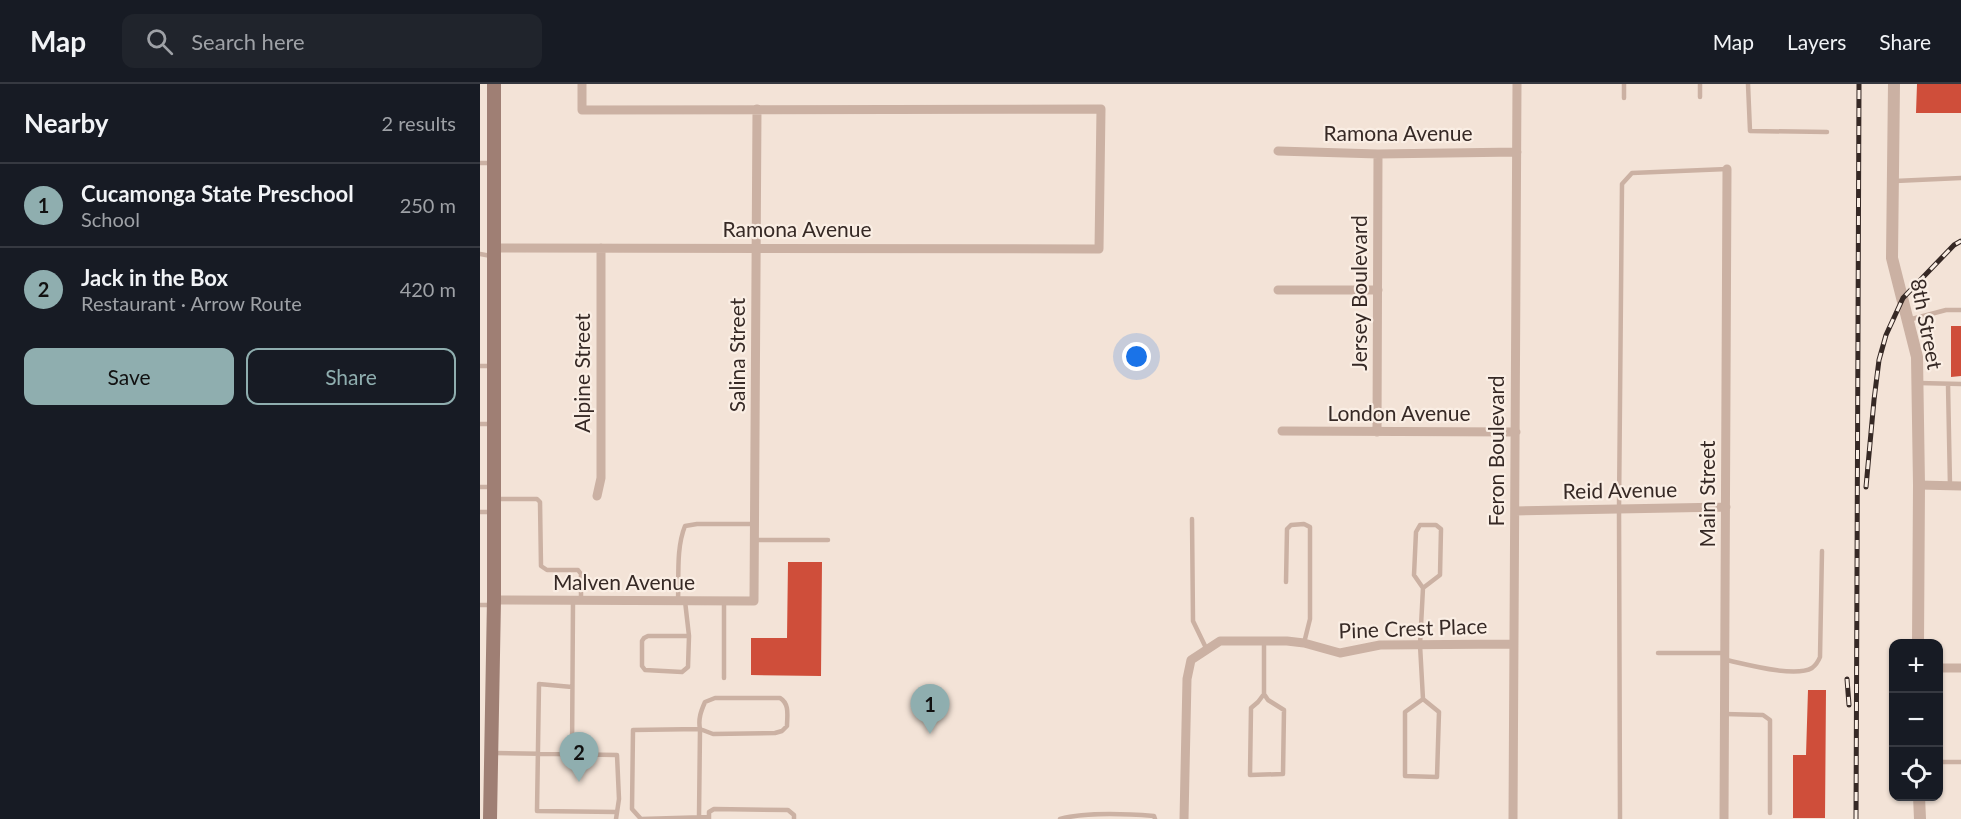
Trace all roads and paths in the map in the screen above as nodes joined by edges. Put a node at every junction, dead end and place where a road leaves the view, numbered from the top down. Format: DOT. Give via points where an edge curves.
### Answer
graph roads {
  1 [pos="494,84"];
  2 [pos="582,84"];
  3 [pos="1517,84"];
  4 [pos="1624,84"];
  5 [pos="1700,84"];
  6 [pos="1748,84"];
  7 [pos="1894,84"];
  8 [pos="1700,97"];
  9 [pos="1624,98"];
  10 [pos="757,109"];
  11 [pos="1827,132"];
  12 [pos="1278,151"];
  13 [pos="1517,152"];
  14 [pos="1378,154"];
  15 [pos="487,163"];
  16 [pos="1727,169"];
  17 [pos="1961,178"];
  18 [pos="1893,181"];
  19 [pos="601,248"];
  20 [pos="756,248"];
  21 [pos="489,253"];
  22 [pos="1278,290"];
  23 [pos="1378,290"];
  24 [pos="1961,310"];
  25 [pos="1908,320"];
  26 [pos="487,366"];
  27 [pos="1917,383"];
  28 [pos="1948,384"];
  29 [pos="1961,384"];
  30 [pos="487,424"];
  31 [pos="1282,431"];
  32 [pos="1377,432"];
  33 [pos="1516,432"];
  34 [pos="1919,485"];
  35 [pos="1950,486"];
  36 [pos="1961,486"];
  37 [pos="597,496"];
  38 [pos="488,499"];
  39 [pos="1726,507"];
  40 [pos="1619,509"];
  41 [pos="1515,511"];
  42 [pos="1192,519"];
  43 [pos="755,524"];
  44 [pos="754,540"];
  45 [pos="828,540"];
  46 [pos="1822,551"];
  47 [pos="1286,582"];
  48 [pos="1423,588"];
  49 [pos="577,600"];
  50 [pos="682,601"];
  51 [pos="724,601"];
  52 [pos="754,601"];
  53 [pos="489,604"];
  54 [pos="689,636"];
  55 [pos="1918,639"];
  56 [pos="1264,641"];
  57 [pos="1304,643"];
  58 [pos="1514,644"];
  59 [pos="1420,645"];
  60 [pos="1207,650"];
  61 [pos="1658,653"];
  62 [pos="1725,657"];
  63 [pos="1943,668"];
  64 [pos="1961,668"];
  65 [pos="724,678"];
  66 [pos="572,687"];
  67 [pos="1264,694"];
  68 [pos="1423,699"];
  69 [pos="1725,714"];
  70 [pos="700,729"];
  71 [pos="491,753"];
  72 [pos="538,754"];
  73 [pos="572,754"];
  74 [pos="1943,762"];
  75 [pos="1961,762"];
  76 [pos="485,774"];
  77 [pos="1919,801"];
  78 [pos="617,812"];
  79 [pos="1770,813"];
  80 [pos="699,817"];
  81 [pos="709,818"];
  82 [pos="490,819"];
  83 [pos="616,819"];
  84 [pos="641,819"];
  85 [pos="794,819"];
  86 [pos="1060,819"];
  87 [pos="1155,819"];
  88 [pos="1184,819"];
  89 [pos="1513,819"];
  90 [pos="1620,819"];
  91 [pos="1724,819"];
  92 [pos="1920,819"];
  1 -- 15 [label="main road"];
  2 -- 10 [label="street" via="582,110"];
  3 -- 13 [label="street, Feron Boulevard"];
  4 -- 9 [label="lane"];
  5 -- 8 [label="lane"];
  6 -- 11 [label="lane" via="1750,131"];
  7 -- 18 [label="street, 8th Street"];
  10 -- 20 [label="street, Salina Street"];
  10 -- 20 [label="street, Ramona Avenue" via="1101,109 1099,249"];
  12 -- 14 [label="street, Ramona Avenue"];
  13 -- 14 [label="street, Ramona Avenue"];
  13 -- 33 [label="street, Feron Boulevard"];
  14 -- 23 [label="street, Jersey Boulevard"];
  15 -- 21 [label="main road"];
  16 -- 39 [label="street, Main Street"];
  16 -- 40 [label="lane" via="1632,173 1622,184"];
  17 -- 18 [label="lane"];
  18 -- 25 [label="street, 8th Street" via="1892,258"];
  19 -- 20 [label="street, Ramona Avenue"];
  19 -- 21 [label="street, Ramona Avenue"];
  19 -- 37 [label="street, Alpine Street" via="601,478"];
  20 -- 43 [label="street, Salina Street"];
  21 -- 26 [label="main road"];
  22 -- 23 [label="street"];
  23 -- 32 [label="street, Jersey Boulevard"];
  24 -- 25 [label="lane"];
  25 -- 27 [label="street, 8th Street" via="1917,357"];
  26 -- 30 [label="main road"];
  27 -- 28 [label="lane"];
  27 -- 34 [label="street, 8th Street"];
  28 -- 29 [label="lane"];
  28 -- 35 [label="lane"];
  30 -- 38 [label="main road"];
  31 -- 32 [label="street, London Avenue"];
  32 -- 33 [label="street, London Avenue"];
  33 -- 41 [label="street, Feron Boulevard"];
  34 -- 35 [label="street"];
  34 -- 55 [label="street, 8th Street"];
  35 -- 36 [label="street"];
  38 -- 49 [label="lane" via="540,502 541,566 547,570 578,570 581,574"];
  38 -- 53 [label="main road"];
  39 -- 40 [label="street, Reid Avenue"];
  39 -- 62 [label="street, Main Street"];
  40 -- 41 [label="street, Reid Avenue"];
  40 -- 90 [label="lane"];
  41 -- 58 [label="street, Feron Boulevard"];
  42 -- 60 [label="lane" via="1193,621"];
  43 -- 44 [label="street, Salina Street"];
  43 -- 50 [label="lane" via="685,526 680,549"];
  44 -- 45 [label="lane"];
  44 -- 52 [label="street, Salina Street"];
  46 -- 62 [label="lane" via="1817,663 1808,670 1770,670"];
  47 -- 57 [label="lane" via="1287,529 1304,524 1310,527 1310,619"];
  48 -- 48 [label="lane" via="1414,575 1416,532 1420,525 1436,525 1441,529 1440,575"];
  48 -- 59 [label="lane"];
  49 -- 50 [label="street, Malven Avenue"];
  49 -- 53 [label="street, Malven Avenue"];
  49 -- 66 [label="lane"];
  50 -- 51 [label="street, Malven Avenue"];
  50 -- 54 [label="lane"];
  51 -- 52 [label="street, Malven Avenue"];
  51 -- 65 [label="lane"];
  53 -- 71 [label="main road"];
  54 -- 54 [label="lane" via="686,670 645,670 642,666 644,638"];
  56 -- 57 [label="street, Pine Crest Place"];
  56 -- 60 [label="street, Pine Crest Place" via="1220,641"];
  56 -- 67 [label="lane"];
  57 -- 59 [label="street, Pine Crest Place" via="1340,653 1380,645"];
  58 -- 59 [label="street, Pine Crest Place"];
  58 -- 89 [label="street, Feron Boulevard"];
  59 -- 68 [label="lane"];
  60 -- 88 [label="street, Pine Crest Place" via="1191,660 1186,679"];
  61 -- 62 [label="lane"];
  62 -- 69 [label="street, Main Street"];
  63 -- 64 [label="street"];
  66 -- 72 [label="lane" via="539,684"];
  66 -- 73 [label="lane"];
  67 -- 67 [label="lane" via="1251,708 1250,775 1283,774 1284,710"];
  68 -- 68 [label="lane" via="1405,712 1405,776 1437,777 1439,712"];
  69 -- 79 [label="lane" via="1763,715 1770,720"];
  69 -- 91 [label="street, Main Street"];
  70 -- 70 [label="lane" via="713,734 775,733 787,726 787,706 780,698 715,698 705,702 700,712"];
  70 -- 80 [label="lane"];
  70 -- 84 [label="lane" via="633,730 632,809"];
  71 -- 72 [label="lane"];
  71 -- 76 [label="main road"];
  72 -- 73 [label="lane"];
  72 -- 78 [label="lane" via="537,811"];
  73 -- 78 [label="lane" via="616,755"];
  74 -- 75 [label="lane"];
  76 -- 82 [label="main road"];
  77 -- 92 [label="street"];
  78 -- 83 [label="lane"];
  80 -- 81 [label="lane"];
  80 -- 84 [label="lane"];
  81 -- 85 [label="lane" via="714,809 788,810"];
  86 -- 87 [label="lane" via="1140,815"];
}
